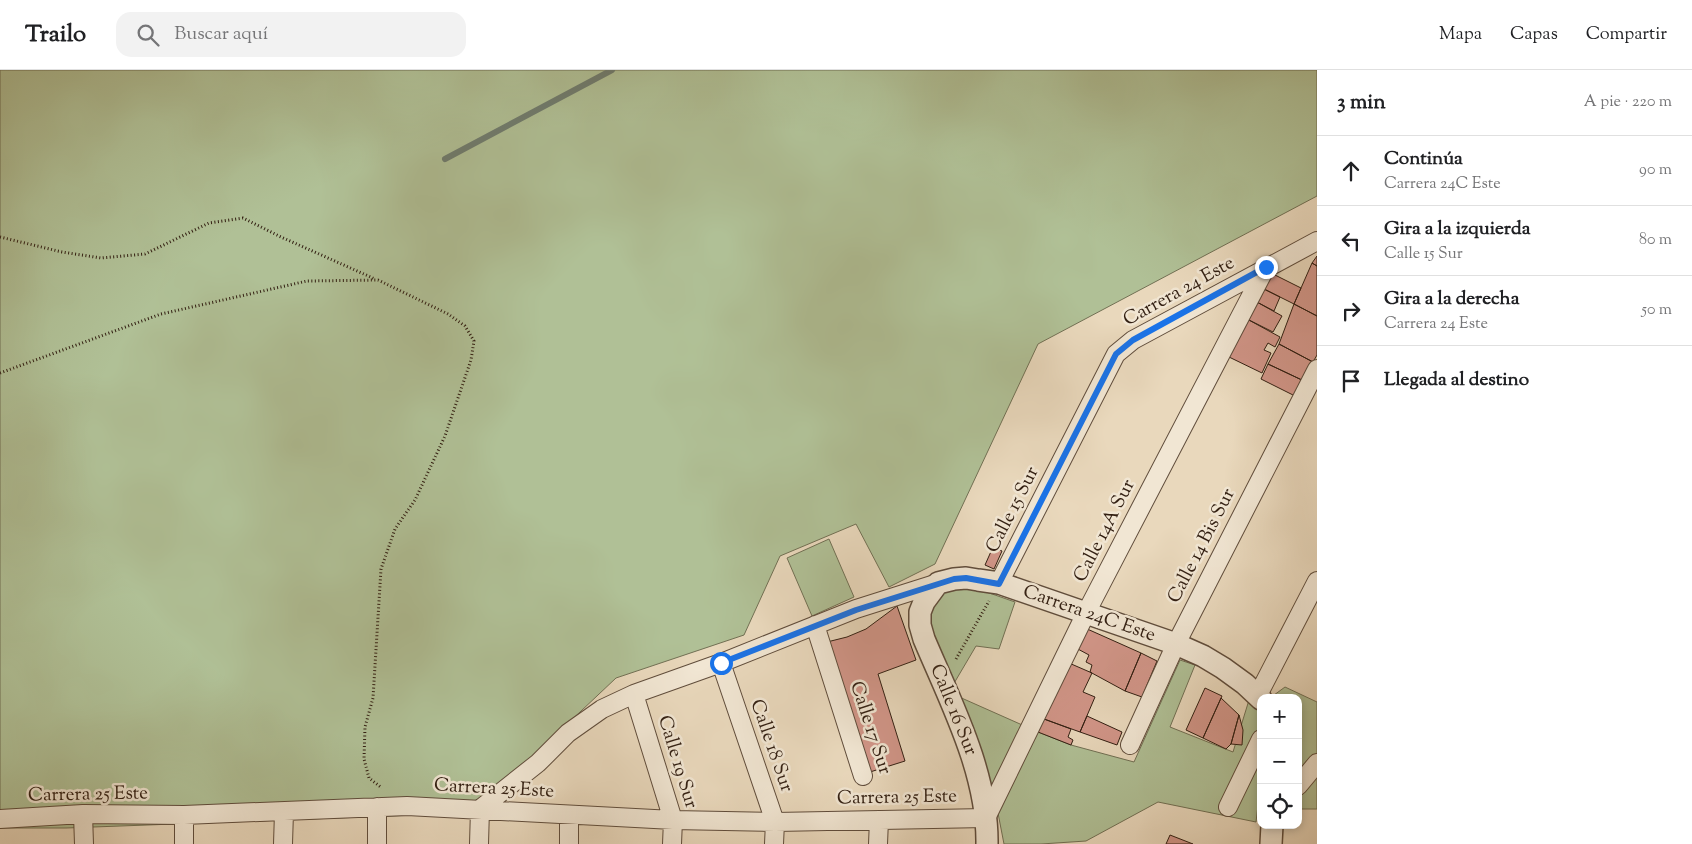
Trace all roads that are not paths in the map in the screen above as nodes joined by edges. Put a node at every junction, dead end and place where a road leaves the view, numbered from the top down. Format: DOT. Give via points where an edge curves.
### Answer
graph roads {
  1 [pos="1317,241"];
  2 [pos="1266,267"];
  3 [pos="1116,354"];
  4 [pos="1317,369"];
  5 [pos="1317,581"];
  6 [pos="938,584"];
  7 [pos="999,584"];
  8 [pos="1086,613"];
  9 [pos="815,625"];
  10 [pos="1176,644"];
  11 [pos="721,663"];
  12 [pos="634,694"];
  13 [pos="1260,694"];
  14 [pos="1257,695"];
  15 [pos="1130,745"];
  16 [pos="1257,747"];
  17 [pos="1317,763"];
  18 [pos="863,776"];
  19 [pos="1300,784"];
  20 [pos="377,807"];
  21 [pos="1228,807"];
  22 [pos="480,809"];
  23 [pos="284,812"];
  24 [pos="83,814"];
  25 [pos="184,815"];
  26 [pos="569,815"];
  27 [pos="986,818"];
  28 [pos="0,819"];
  29 [pos="673,820"];
  30 [pos="880,820"];
  31 [pos="775,822"];
  32 [pos="1272,829"];
  33 [pos="84,844"];
  34 [pos="184,844"];
  35 [pos="283,844"];
  36 [pos="377,844"];
  37 [pos="479,844"];
  38 [pos="569,844"];
  39 [pos="672,844"];
  40 [pos="774,844"];
  41 [pos="878,844"];
  42 [pos="987,844"];
  43 [pos="1271,844"];
  1 -- 2 [label="street, Carrera 24 Este"];
  2 -- 3 [label="street, Carrera 24 Este" via="1133,340"];
  2 -- 8 [label="street, Calle 14A Sur"];
  3 -- 7 [label="street, Calle 15 Sur"];
  4 -- 10 [label="street, Calle 14 Bis Sur"];
  5 -- 13 [label="street"];
  6 -- 7 [label="street, Carrera 24C Este" via="966,578"];
  6 -- 9 [label="street, Carrera 24C Este"];
  6 -- 27 [label="street, Calle 16 Sur" via="924,602 920,625 974,761"];
  7 -- 8 [label="street, Carrera 24C Este"];
  8 -- 10 [label="street, Carrera 24C Este"];
  8 -- 27 [label="street, Calle 14A Sur"];
  9 -- 11 [label="street, Carrera 24C Este"];
  9 -- 18 [label="street, Calle 17 Sur"];
  10 -- 14 [label="street, Carrera 24C Este" via="1223,668"];
  10 -- 15 [label="street, Calle 14 Bis Sur"];
  11 -- 12 [label="street, Carrera 24C Este"];
  11 -- 31 [label="street, Calle 18 Sur"];
  12 -- 22 [label="street, Carrera 24C Este" via="602,709 568,733 538,763"];
  12 -- 29 [label="street, Calle 19 Sur"];
  16 -- 21 [label="street"];
  17 -- 19 [label="street"];
  20 -- 22 [label="street, Carrera 25 Este"];
  20 -- 23 [label="street, Carrera 25 Este"];
  20 -- 36 [label="street"];
  22 -- 26 [label="street, Carrera 25 Este"];
  22 -- 37 [label="street"];
  23 -- 25 [label="street, Carrera 25 Este"];
  23 -- 35 [label="street"];
  24 -- 25 [label="street, Carrera 25 Este"];
  24 -- 28 [label="street, Carrera 25 Este"];
  24 -- 33 [label="street"];
  25 -- 34 [label="street"];
  26 -- 29 [label="street, Carrera 25 Este"];
  26 -- 38 [label="street"];
  27 -- 30 [label="street, Carrera 25 Este"];
  27 -- 42 [label="street, Calle 16 Sur"];
  29 -- 31 [label="street, Carrera 25 Este"];
  29 -- 39 [label="street, Calle 19 Sur"];
  30 -- 31 [label="street, Carrera 25 Este"];
  30 -- 41 [label="street"];
  31 -- 40 [label="street, Calle 18 Sur"];
  32 -- 43 [label="street"];
}
